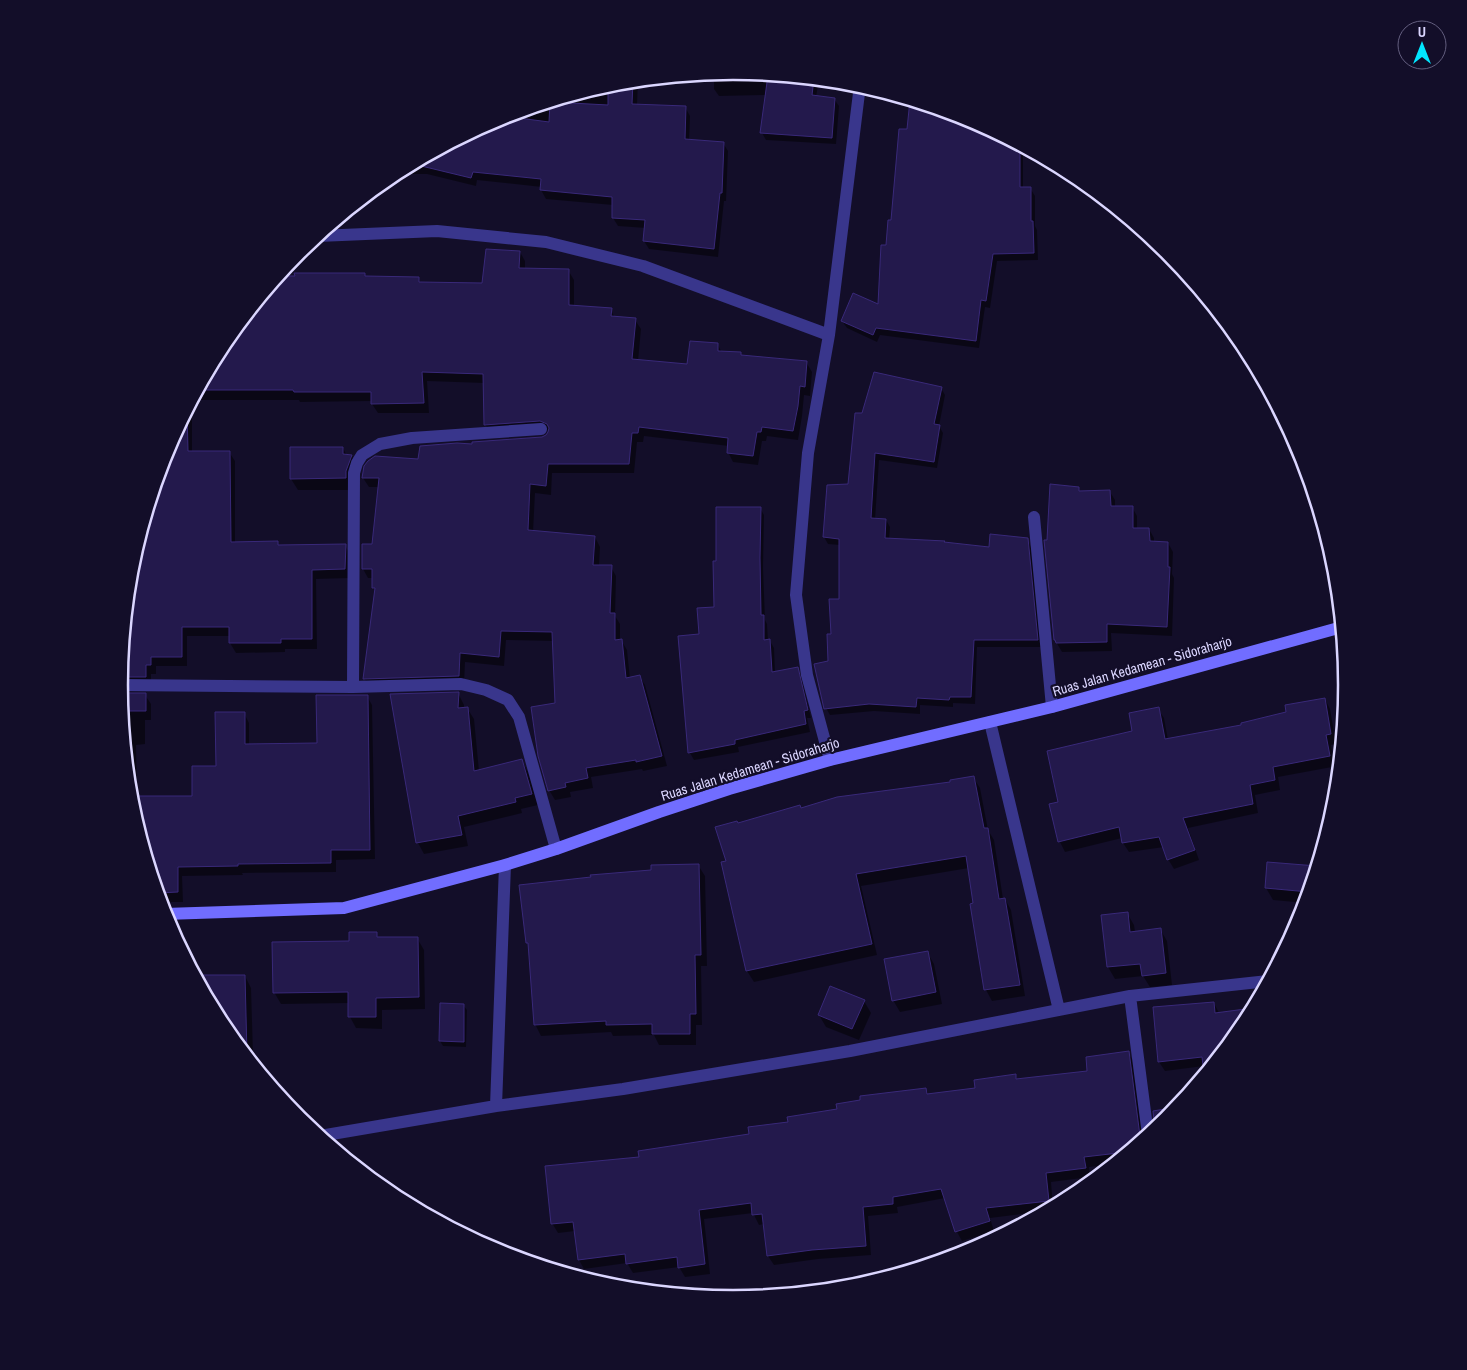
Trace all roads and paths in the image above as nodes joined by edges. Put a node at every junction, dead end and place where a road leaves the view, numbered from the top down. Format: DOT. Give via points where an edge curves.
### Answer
graph roads {
  1 [pos="859,94"];
  2 [pos="329,236"];
  3 [pos="829,335"];
  4 [pos="541,429"];
  5 [pos="1034,517"];
  6 [pos="1335,629"];
  7 [pos="128,685"];
  8 [pos="353,687"];
  9 [pos="1052,707"];
  10 [pos="990,722"];
  11 [pos="830,760"];
  12 [pos="556,849"];
  13 [pos="505,865"];
  14 [pos="174,914"];
  15 [pos="1260,982"];
  16 [pos="1130,996"];
  17 [pos="1060,1010"];
  18 [pos="496,1106"];
  19 [pos="1147,1126"];
  20 [pos="329,1134"];
  1 -- 3 [label="street"];
  2 -- 3 [label="street" via="436,231 546,242 643,266"];
  3 -- 11 [label="street" via="808,453 796,595 807,674"];
  4 -- 8 [label="street" via="412,438 380,444 362,455 354,474"];
  5 -- 9 [label="street"];
  6 -- 9 [label="main road, Ruas Jalan Kedamean - Sidoraharjo"];
  7 -- 8 [label="street"];
  8 -- 12 [label="street" via="461,684 508,700 519,716"];
  9 -- 10 [label="main road, Ruas Jalan Kedamean - Sidoraharjo"];
  10 -- 11 [label="main road, Ruas Jalan Kedamean - Sidoraharjo"];
  10 -- 17 [label="street"];
  11 -- 12 [label="main road, Ruas Jalan Kedamean - Sidoraharjo" via="729,789"];
  12 -- 13 [label="main road, Ruas Jalan Kedamean - Sidoraharjo"];
  13 -- 14 [label="main road, Ruas Jalan Kedamean - Sidoraharjo" via="344,908"];
  13 -- 18 [label="street"];
  15 -- 16 [label="street"];
  16 -- 17 [label="street"];
  16 -- 19 [label="street"];
  17 -- 18 [label="street" via="841,1053"];
  18 -- 20 [label="street"];
}
